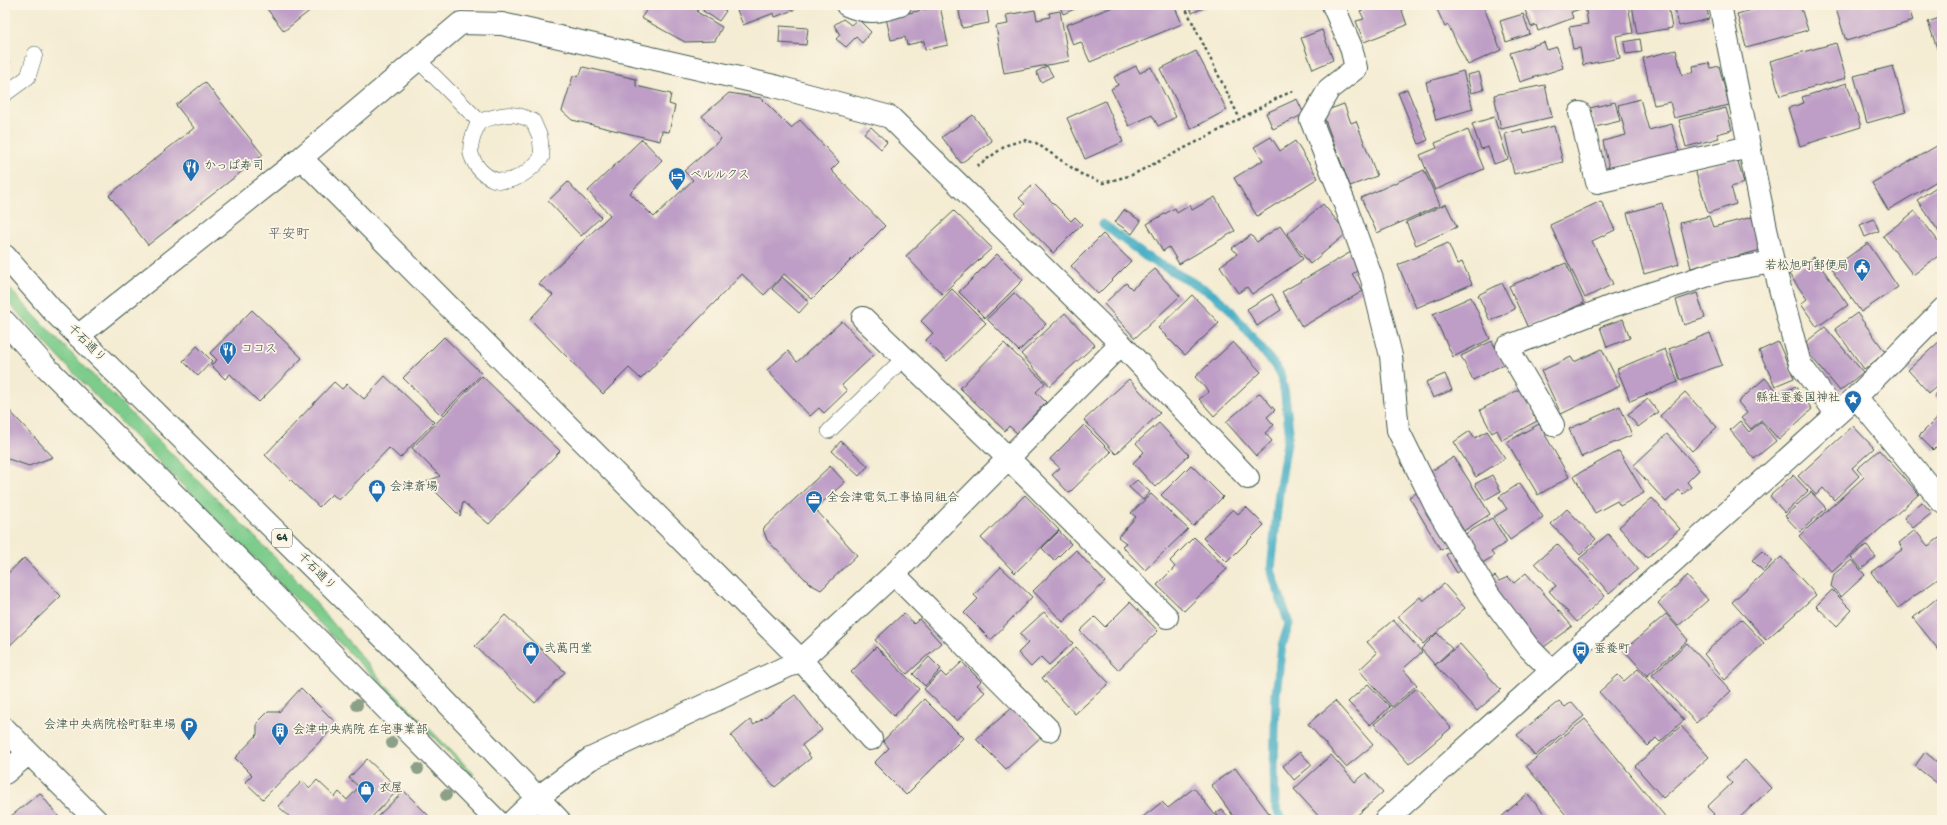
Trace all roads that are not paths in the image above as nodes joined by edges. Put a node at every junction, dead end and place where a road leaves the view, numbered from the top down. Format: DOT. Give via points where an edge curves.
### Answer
graph roads {
  1 [pos="846,5"];
  2 [pos="900,5"];
  3 [pos="1333,5"];
  4 [pos="1720,5"];
  5 [pos="35,54"];
  6 [pos="418,60"];
  7 [pos="5,94"];
  8 [pos="1580,113"];
  9 [pos="479,121"];
  10 [pos="1749,147"];
  11 [pos="301,158"];
  12 [pos="5,256"];
  13 [pos="1773,262"];
  14 [pos="1942,310"];
  15 [pos="863,318"];
  16 [pos="5,322"];
  17 [pos="78,336"];
  18 [pos="1121,344"];
  19 [pos="904,358"];
  20 [pos="1856,397"];
  21 [pos="1836,413"];
  22 [pos="1553,425"];
  23 [pos="829,431"];
  24 [pos="1008,458"];
  25 [pos="1248,478"];
  26 [pos="1942,502"];
  27 [pos="894,574"];
  28 [pos="1167,617"];
  29 [pos="801,660"];
  30 [pos="1552,671"];
  31 [pos="5,729"];
  32 [pos="1048,730"];
  33 [pos="871,739"];
  34 [pos="29,753"];
  35 [pos="5,773"];
  36 [pos="536,798"];
  37 [pos="96,820"];
  38 [pos="496,820"];
  39 [pos="514,820"];
  40 [pos="559,820"];
  41 [pos="1386,820"];
  1 -- 2 [label="street" via="860,11 880,11"];
  3 -- 30 [label="street" via="1351,47 1356,68 1329,89 1311,120 1372,279 1391,356 1398,430 1436,507 1489,595 1529,648"];
  4 -- 10 [label="street"];
  5 -- 7 [label="lane" via="28,77"];
  6 -- 9 [label="lane"];
  6 -- 11 [label="street"];
  6 -- 18 [label="street" via="461,23 502,24 774,86 890,117"];
  8 -- 10 [label="street" via="1597,182"];
  9 -- 9 [label="lane" via="507,114 518,114 533,121 540,137 542,156 532,170 505,182 489,178 475,165 471,154 471,144"];
  10 -- 13 [label="street"];
  11 -- 17 [label="street"];
  11 -- 29 [label="street"];
  12 -- 17 [label="street, 千石通り / 64"];
  13 -- 21 [label="street" via="1800,364"];
  13 -- 22 [label="street" via="1721,271 1612,306 1507,347"];
  14 -- 20 [label="street"];
  15 -- 19 [label="street"];
  16 -- 38 [label="street"];
  17 -- 36 [label="street, 千石通り / 64" via="411,665"];
  18 -- 24 [label="street"];
  18 -- 25 [label="street"];
  19 -- 23 [label="lane"];
  19 -- 24 [label="street"];
  20 -- 21 [label="street"];
  20 -- 26 [label="street"];
  21 -- 30 [label="street"];
  24 -- 27 [label="street"];
  24 -- 28 [label="street"];
  27 -- 29 [label="street"];
  27 -- 32 [label="street"];
  29 -- 33 [label="street"];
  29 -- 36 [label="street" via="590,759"];
  30 -- 41 [label="street"];
  31 -- 34 [label="street"];
  34 -- 35 [label="street"];
  34 -- 37 [label="street"];
  36 -- 39 [label="street"];
  36 -- 40 [label="street, 千石通り / 64"];
}
